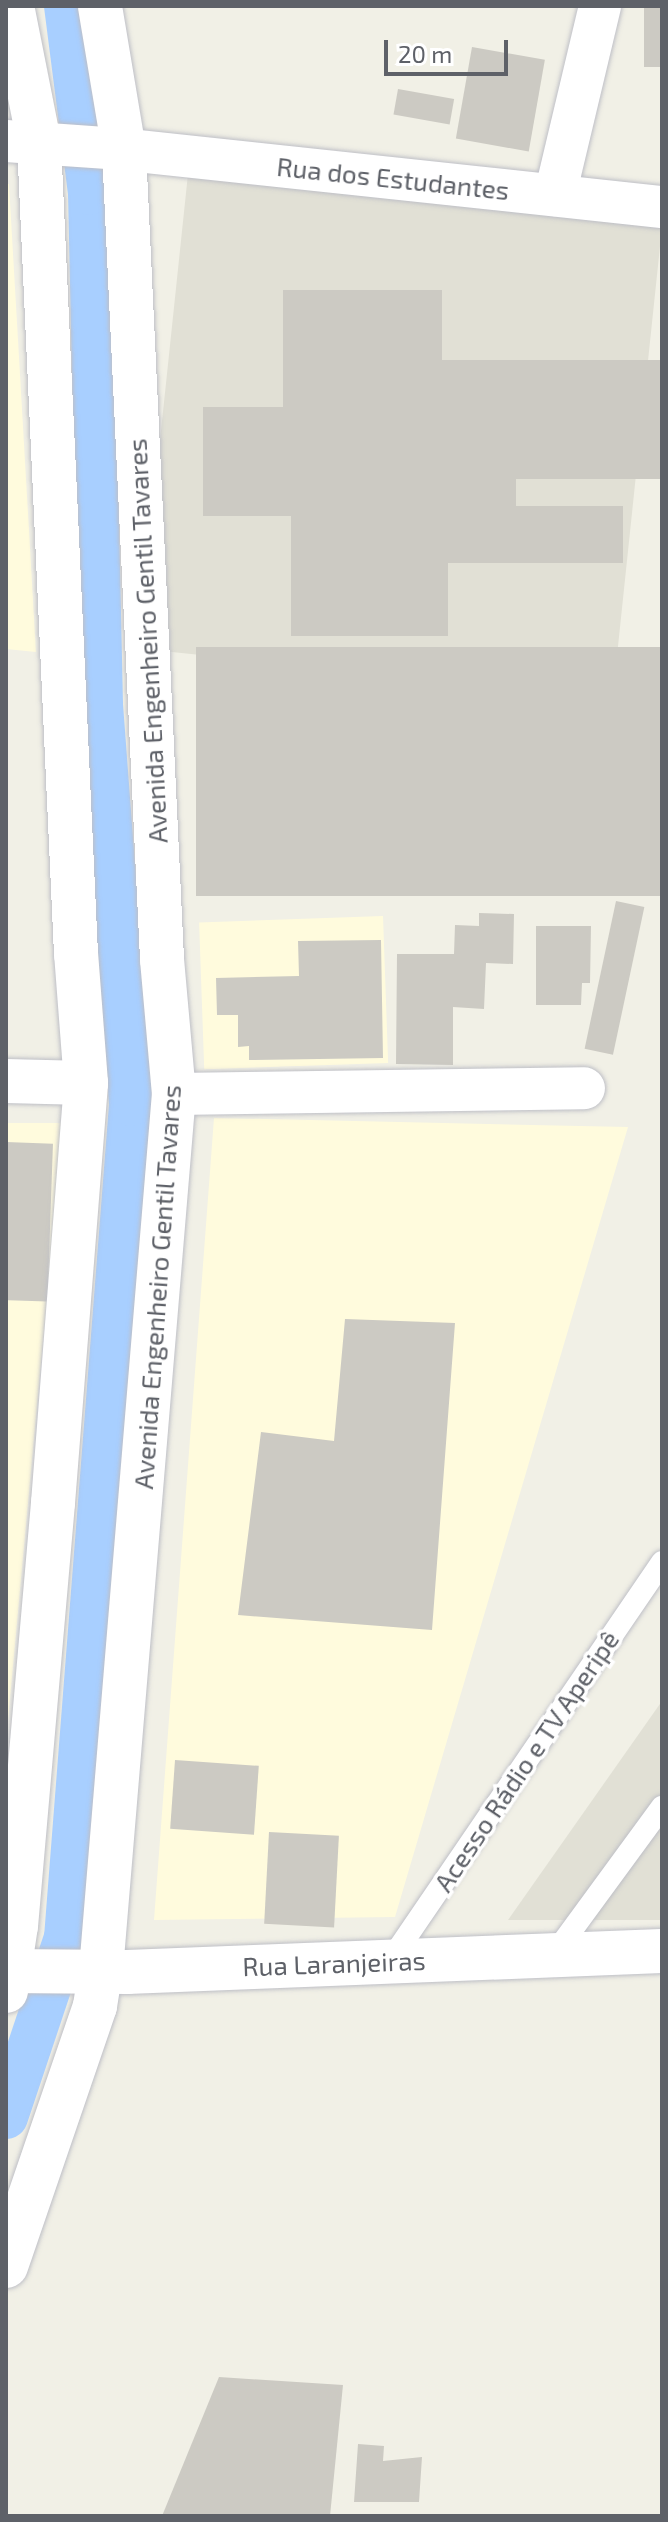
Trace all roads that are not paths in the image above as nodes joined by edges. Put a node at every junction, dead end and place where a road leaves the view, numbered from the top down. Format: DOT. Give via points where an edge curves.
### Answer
graph roads {
  1 [pos="12,6"];
  2 [pos="100,6"];
  3 [pos="600,6"];
  4 [pos="30,142"];
  5 [pos="121,149"];
  6 [pos="555,195"];
  7 [pos="662,207"];
  8 [pos="6,1081"];
  9 [pos="86,1083"];
  10 [pos="584,1088"];
  11 [pos="174,1094"];
  12 [pos="662,1562"];
  13 [pos="662,1807"];
  14 [pos="662,1951"];
  15 [pos="555,1953"];
  16 [pos="390,1961"];
  17 [pos="92,1970"];
  18 [pos="11,1976"];
  19 [pos="6,2266"];
  1 -- 4 [label="main road"];
  2 -- 5 [label="main road, Avenida Engenheiro Gentil Tavares"];
  3 -- 6 [label="street"];
  4 -- 5 [label="street, Rua dos Estudantes"];
  4 -- 9 [label="main road"];
  5 -- 6 [label="street, Rua dos Estudantes"];
  5 -- 11 [label="main road, Avenida Engenheiro Gentil Tavares" via="162,959"];
  6 -- 7 [label="street, Rua dos Estudantes"];
  8 -- 9 [label="main road"];
  9 -- 18 [label="main road"];
  10 -- 11 [label="street"];
  11 -- 17 [label="main road, Avenida Engenheiro Gentil Tavares"];
  12 -- 16 [label="lane, Acesso Rádio e TV Aperipê"];
  13 -- 15 [label="lane"];
  14 -- 15 [label="main road, Rua Laranjeiras"];
  15 -- 16 [label="main road, Rua Laranjeiras"];
  16 -- 17 [label="main road, Rua Laranjeiras"];
  17 -- 18 [label="main road, Rua Laranjeiras"];
  17 -- 19 [label="main road, Avenida Engenheiro Gentil Tavares" via="95,2006"];
}
